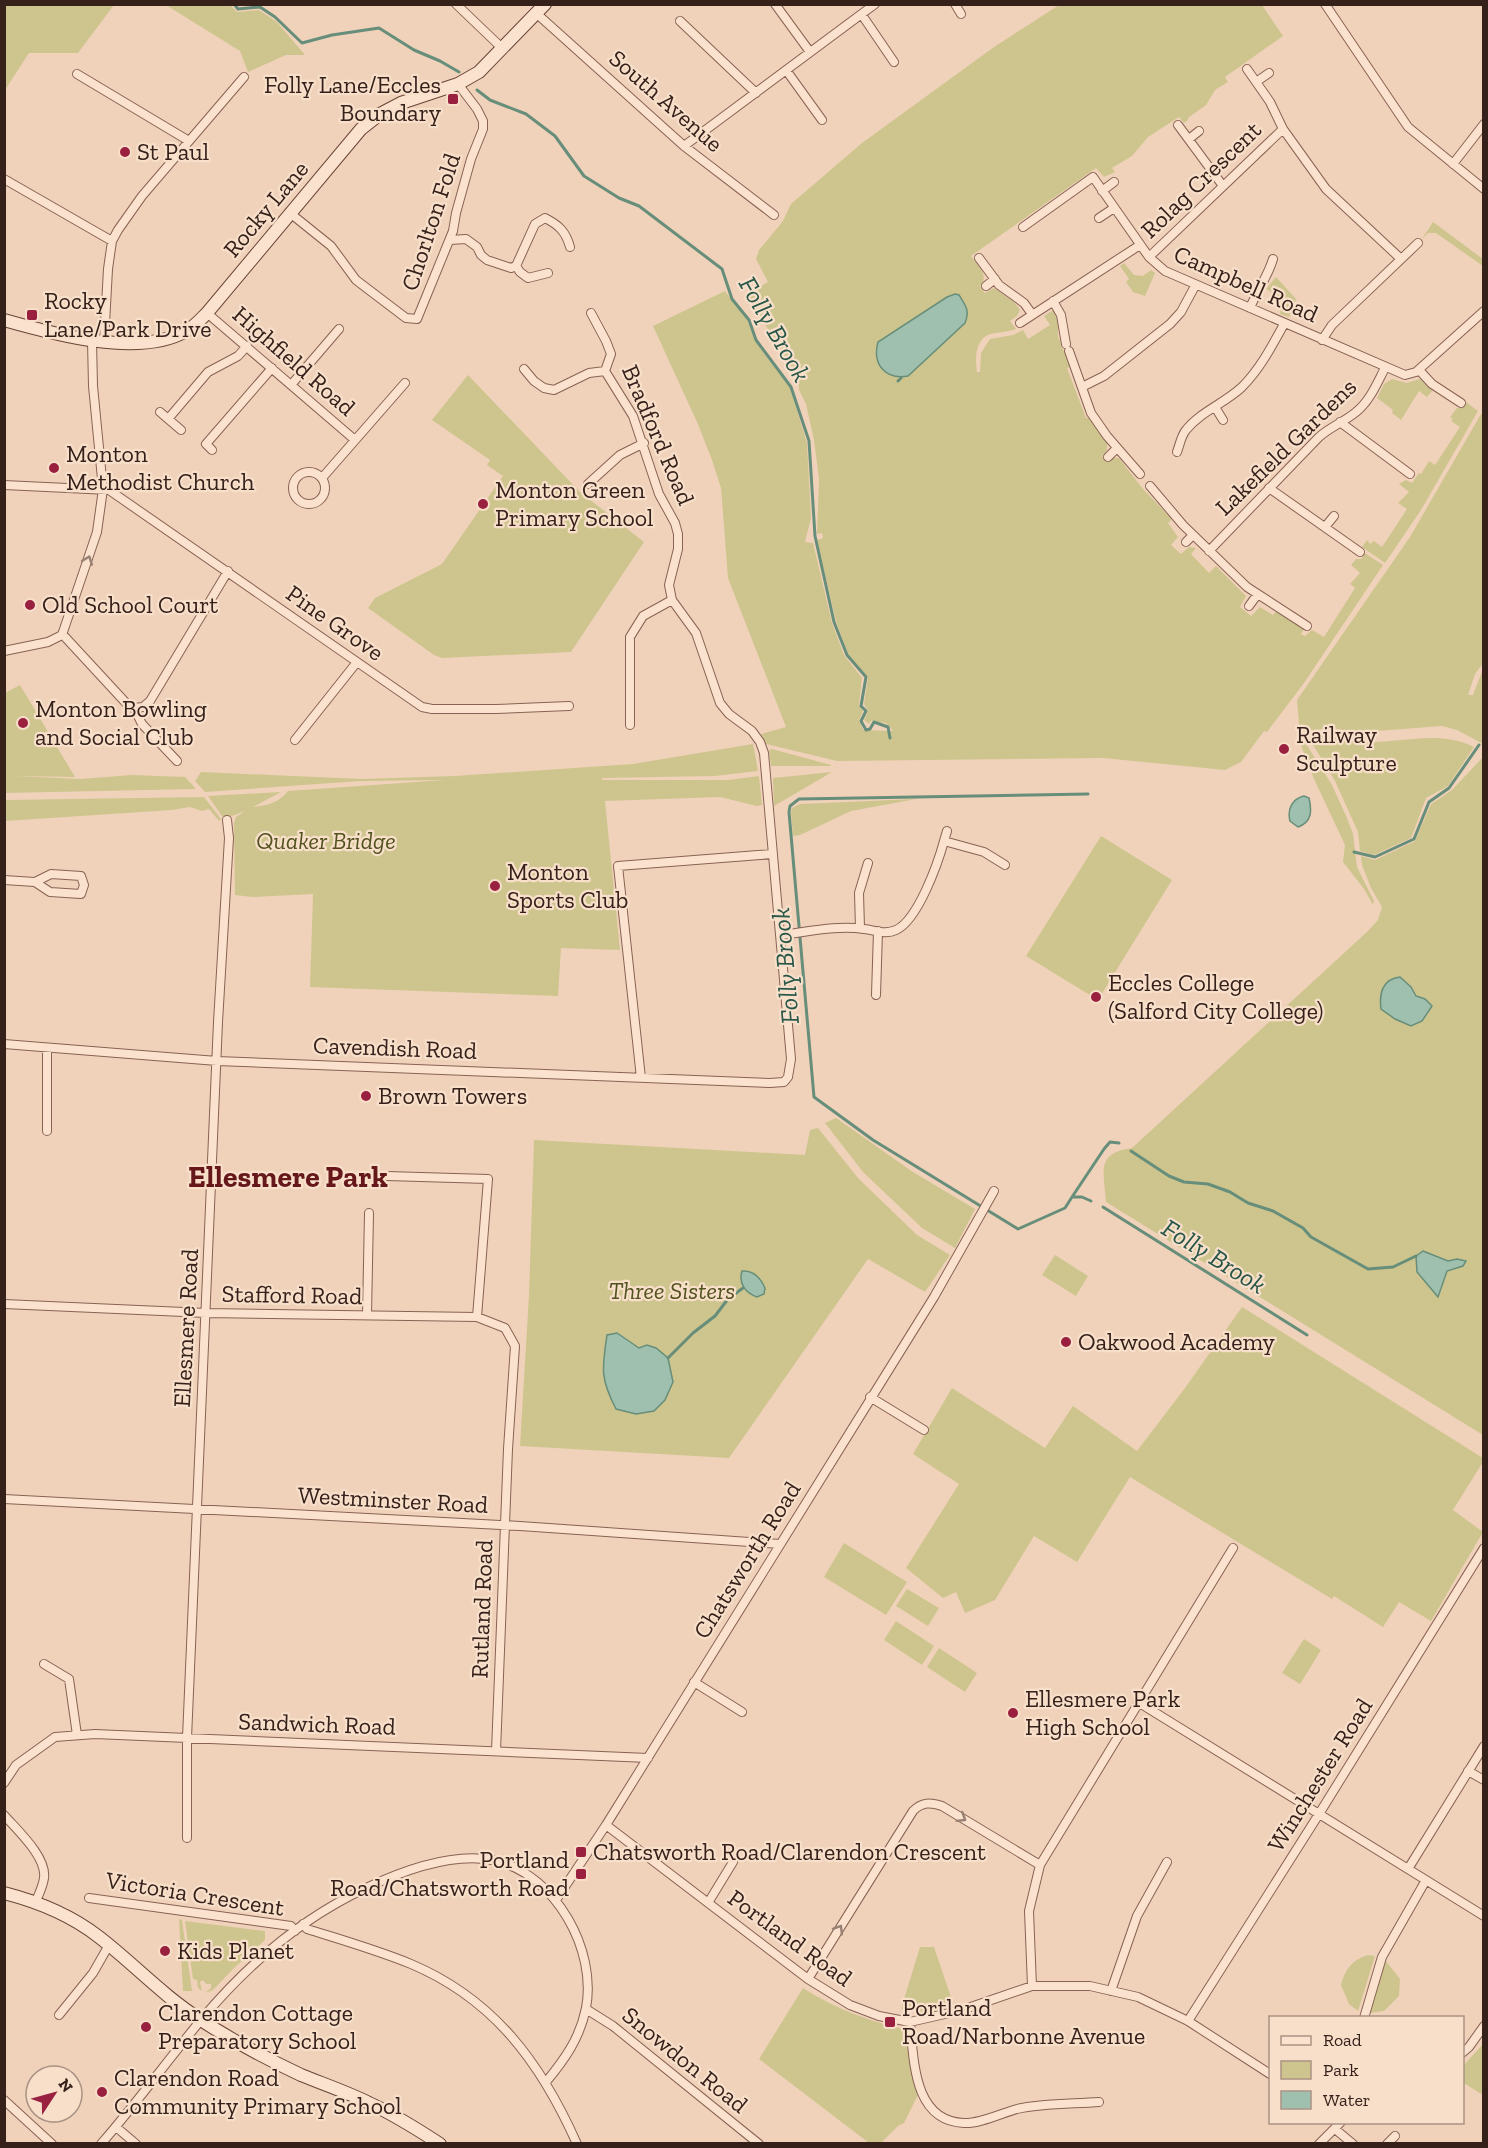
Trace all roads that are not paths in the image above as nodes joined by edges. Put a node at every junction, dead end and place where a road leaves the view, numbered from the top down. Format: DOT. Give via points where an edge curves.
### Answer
graph roads {
  1 [pos="456,4"];
  2 [pos="775,4"];
  3 [pos="876,4"];
  4 [pos="955,4"];
  5 [pos="1325,4"];
  6 [pos="540,9"];
  7 [pos="960,14"];
  8 [pos="862,15"];
  9 [pos="680,21"];
  10 [pos="502,49"];
  11 [pos="810,52"];
  12 [pos="894,62"];
  13 [pos="1247,69"];
  14 [pos="786,70"];
  15 [pos="1269,73"];
  16 [pos="77,74"];
  17 [pos="244,77"];
  18 [pos="1256,82"];
  19 [pos="458,84"];
  20 [pos="756,93"];
  21 [pos="822,120"];
  22 [pos="1484,124"];
  23 [pos="1178,125"];
  24 [pos="1283,129"];
  25 [pos="1199,131"];
  26 [pos="1189,139"];
  27 [pos="189,141"];
  28 [pos="684,146"];
  29 [pos="1452,164"];
  30 [pos="4,179"];
  31 [pos="1114,182"];
  32 [pos="1222,186"];
  33 [pos="1484,189"];
  34 [pos="1102,191"];
  35 [pos="1114,208"];
  36 [pos="290,213"];
  37 [pos="774,215"];
  38 [pos="1099,218"];
  39 [pos="1023,227"];
  40 [pos="450,240"];
  41 [pos="112,242"];
  42 [pos="1418,243"];
  43 [pos="1140,244"];
  44 [pos="570,247"];
  45 [pos="1149,257"];
  46 [pos="979,258"];
  47 [pos="1273,259"];
  48 [pos="1401,259"];
  49 [pos="516,266"];
  50 [pos="548,273"];
  51 [pos="995,279"];
  52 [pos="986,286"];
  53 [pos="1195,286"];
  54 [pos="1053,300"];
  55 [pos="1250,308"];
  56 [pos="1484,311"];
  57 [pos="207,313"];
  58 [pos="591,313"];
  59 [pos="1032,314"];
  60 [pos="4,320"];
  61 [pos="1020,323"];
  62 [pos="1284,324"];
  63 [pos="339,329"];
  64 [pos="1322,340"];
  65 [pos="98,342"];
  66 [pos="247,346"];
  67 [pos="272,368"];
  68 [pos="1385,368"];
  69 [pos="524,369"];
  70 [pos="1419,370"];
  71 [pos="605,372"];
  72 [pos="405,383"];
  73 [pos="291,385"];
  74 [pos="1082,387"];
  75 [pos="1461,403"];
  76 [pos="1215,407"];
  77 [pos="160,412"];
  78 [pos="168,419"];
  79 [pos="1223,420"];
  80 [pos="1340,422"];
  81 [pos="181,430"];
  82 [pos="355,440"];
  83 [pos="644,443"];
  84 [pos="1117,448"];
  85 [pos="212,450"];
  86 [pos="1177,452"];
  87 [pos="1108,457"];
  88 [pos="1140,474"];
  89 [pos="1410,474"];
  90 [pos="322,478"];
  91 [pos="588,484"];
  92 [pos="4,485"];
  93 [pos="1150,486"];
  94 [pos="1269,488"];
  95 [pos="103,489"];
  96 [pos="1334,516"];
  97 [pos="1325,527"];
  98 [pos="1209,551"];
  99 [pos="1360,552"];
  100 [pos="228,571"];
  101 [pos="1257,595"];
  102 [pos="672,600"];
  103 [pos="1249,606"];
  104 [pos="1308,626"];
  105 [pos="62,635"];
  106 [pos="4,651"];
  107 [pos="357,662"];
  108 [pos="569,706"];
  109 [pos="134,708"];
  110 [pos="630,725"];
  111 [pos="295,740"];
  112 [pos="177,760"];
  113 [pos="227,820"];
  114 [pos="947,831"];
  115 [pos="944,841"];
  116 [pos="996,847"];
  117 [pos="772,854"];
  118 [pos="991,856"];
  119 [pos="868,863"];
  120 [pos="1005,865"];
  121 [pos="4,880"];
  122 [pos="35,882"];
  123 [pos="860,928"];
  124 [pos="878,932"];
  125 [pos="780,934"];
  126 [pos="876,995"];
  127 [pos="4,1044"];
  128 [pos="47,1048"];
  129 [pos="218,1061"];
  130 [pos="641,1078"];
  131 [pos="46,1131"];
  132 [pos="387,1176"];
  133 [pos="992,1195"];
  134 [pos="369,1213"];
  135 [pos="4,1304"];
  136 [pos="206,1313"];
  137 [pos="367,1315"];
  138 [pos="477,1317"];
  139 [pos="505,1328"];
  140 [pos="870,1397"];
  141 [pos="924,1430"];
  142 [pos="4,1499"];
  143 [pos="197,1510"];
  144 [pos="505,1526"];
  145 [pos="780,1544"];
  146 [pos="1233,1548"];
  147 [pos="1484,1548"];
  148 [pos="44,1664"];
  149 [pos="694,1682"];
  150 [pos="1138,1702"];
  151 [pos="742,1712"];
  152 [pos="77,1735"];
  153 [pos="187,1738"];
  154 [pos="1484,1746"];
  155 [pos="496,1751"];
  156 [pos="648,1758"];
  157 [pos="1468,1771"];
  158 [pos="1484,1780"];
  159 [pos="4,1783"];
  160 [pos="1319,1814"];
  161 [pos="4,1815"];
  162 [pos="606,1825"];
  163 [pos="187,1838"];
  164 [pos="733,1862"];
  165 [pos="1167,1862"];
  166 [pos="1040,1865"];
  167 [pos="1408,1869"];
  168 [pos="1426,1880"];
  169 [pos="4,1893"];
  170 [pos="89,1898"];
  171 [pos="556,1900"];
  172 [pos="36,1901"];
  173 [pos="708,1903"];
  174 [pos="1484,1916"];
  175 [pos="303,1924"];
  176 [pos="295,1931"];
  177 [pos="109,1945"];
  178 [pos="808,1979"];
  179 [pos="1032,1986"];
  180 [pos="1111,1991"];
  181 [pos="586,2009"];
  182 [pos="59,2015"];
  183 [pos="1365,2016"];
  184 [pos="201,2020"];
  185 [pos="1188,2021"];
  186 [pos="910,2022"];
  187 [pos="1484,2026"];
  188 [pos="1464,2051"];
  189 [pos="1269,2073"];
  190 [pos="546,2082"];
  191 [pos="4,2100"];
  192 [pos="1099,2102"];
  193 [pos="1338,2126"];
  194 [pos="116,2127"];
  195 [pos="1395,2136"];
  196 [pos="755,2142"];
  197 [pos="51,2144"];
  198 [pos="100,2144"];
  199 [pos="136,2144"];
  200 [pos="440,2144"];
  201 [pos="577,2144"];
  202 [pos="1319,2144"];
  203 [pos="1353,2144"];
  204 [pos="1387,2144"];
  1 -- 10 [label="street"];
  2 -- 11 [label="street"];
  3 -- 8 [label="street"];
  4 -- 7 [label="street"];
  5 -- 29 [label="street" via="1408,127"];
  6 -- 10 [label="main road, Rocky Lane"];
  6 -- 28 [label="street, South Avenue"];
  8 -- 11 [label="street"];
  8 -- 12 [label="street"];
  9 -- 20 [label="street"];
  10 -- 19 [label="main road, Rocky Lane" via="479,72"];
  11 -- 14 [label="street"];
  13 -- 18 [label="street"];
  14 -- 20 [label="street"];
  14 -- 21 [label="street"];
  15 -- 18 [label="street"];
  16 -- 27 [label="street"];
  17 -- 27 [label="street"];
  18 -- 24 [label="street"];
  19 -- 36 [label="main road, Rocky Lane" via="401,103 370,121"];
  19 -- 40 [label="street, Chorlton Fold" via="477,109 483,129"];
  20 -- 28 [label="street"];
  22 -- 29 [label="street"];
  23 -- 26 [label="street"];
  24 -- 32 [label="street, Rolag Crescent"];
  24 -- 48 [label="street, Rolag Crescent" via="1326,189"];
  25 -- 26 [label="street"];
  26 -- 32 [label="street"];
  27 -- 41 [label="street" via="132,209"];
  28 -- 37 [label="street, South Avenue"];
  29 -- 33 [label="street"];
  30 -- 41 [label="street"];
  31 -- 34 [label="street"];
  32 -- 45 [label="street, Rolag Crescent"];
  34 -- 35 [label="street, Campbell Road"];
  34 -- 39 [label="street, Campbell Road" via="1093,177"];
  35 -- 38 [label="street"];
  35 -- 43 [label="street, Campbell Road"];
  36 -- 40 [label="street, Chorlton Fold" via="331,246 356,280 406,318 417,319"];
  36 -- 57 [label="main road, Rocky Lane"];
  40 -- 49 [label="street" via="466,239 487,260"];
  41 -- 65 [label="street"];
  42 -- 48 [label="street"];
  43 -- 45 [label="street, Campbell Road"];
  43 -- 54 [label="street"];
  44 -- 49 [label="street" via="562,229 545,218 539,220"];
  45 -- 53 [label="street, Campbell Road" via="1165,271"];
  46 -- 51 [label="street"];
  47 -- 55 [label="street"];
  48 -- 64 [label="street" via="1332,325"];
  49 -- 50 [label="street" via="528,278"];
  51 -- 52 [label="street"];
  51 -- 59 [label="street"];
  53 -- 55 [label="street, Campbell Road"];
  53 -- 74 [label="street" via="1170,324 1104,376"];
  54 -- 59 [label="street"];
  54 -- 74 [label="street"];
  55 -- 62 [label="street, Campbell Road"];
  56 -- 70 [label="street"];
  57 -- 65 [label="main road, Rocky Lane" via="191,328 168,339"];
  57 -- 66 [label="street, Highfield Road"];
  58 -- 71 [label="street, Bradford Road" via="611,354"];
  59 -- 61 [label="street"];
  60 -- 65 [label="main road, Rocky Lane"];
  62 -- 64 [label="street, Campbell Road"];
  62 -- 76 [label="street" via="1253,374"];
  63 -- 73 [label="street"];
  64 -- 68 [label="street, Campbell Road"];
  65 -- 95 [label="street" via="93,386"];
  66 -- 67 [label="street, Highfield Road"];
  66 -- 78 [label="street" via="238,356 208,372"];
  67 -- 73 [label="street, Highfield Road"];
  67 -- 85 [label="street" via="206,444"];
  68 -- 70 [label="street, Campbell Road" via="1405,375"];
  68 -- 80 [label="street, Lakefield Gardens" via="1364,404"];
  69 -- 71 [label="street" via="544,388 554,390 590,373"];
  70 -- 75 [label="street"];
  71 -- 83 [label="street, Bradford Road" via="633,416"];
  72 -- 82 [label="street"];
  73 -- 82 [label="street, Highfield Road"];
  74 -- 84 [label="street" via="1091,413"];
  76 -- 79 [label="street"];
  76 -- 86 [label="street" via="1187,428"];
  77 -- 78 [label="street"];
  78 -- 81 [label="street"];
  80 -- 89 [label="street"];
  80 -- 94 [label="street, Lakefield Gardens" via="1319,437"];
  82 -- 90 [label="street"];
  83 -- 91 [label="street" via="620,455"];
  83 -- 102 [label="street, Bradford Road" via="659,494 678,534 669,579"];
  84 -- 87 [label="street"];
  84 -- 88 [label="street"];
  92 -- 95 [label="street"];
  93 -- 98 [label="street, Lakefield Gardens" via="1190,539"];
  94 -- 97 [label="street"];
  94 -- 98 [label="street, Lakefield Gardens"];
  95 -- 100 [label="street, Pine Grove" via="122,497"];
  105 -- 95 [label="street, one-way" via="97,532"];
  96 -- 97 [label="street"];
  97 -- 99 [label="street"];
  98 -- 101 [label="street, Lakefield Gardens"];
  100 -- 107 [label="street, Pine Grove"];
  100 -- 109 [label="street" via="150,701"];
  101 -- 103 [label="street"];
  101 -- 104 [label="street, Lakefield Gardens"];
  102 -- 110 [label="street" via="643,616 630,637"];
  102 -- 117 [label="street" via="696,633 720,703 752,731 762,747"];
  105 -- 106 [label="street" via="48,642"];
  105 -- 109 [label="street"];
  107 -- 108 [label="street, Pine Grove" via="427,709"];
  107 -- 111 [label="street"];
  109 -- 112 [label="street" via="142,724"];
  113 -- 129 [label="street, Ellesmere Road"];
  114 -- 115 [label="street"];
  115 -- 118 [label="street"];
  115 -- 124 [label="street" via="930,883 909,918 896,930"];
  116 -- 118 [label="street"];
  117 -- 125 [label="street"];
  117 -- 130 [label="street" via="618,866"];
  118 -- 120 [label="street"];
  119 -- 123 [label="street" via="859,893"];
  121 -- 122 [label="street"];
  122 -- 122 [label="street" via="51,874 81,876 84,885 81,894 50,892"];
  123 -- 124 [label="street"];
  123 -- 125 [label="street"];
  124 -- 126 [label="street"];
  125 -- 130 [label="street, Cavendish Road" via="791,1059 784,1082"];
  127 -- 128 [label="street, Cavendish Road"];
  128 -- 129 [label="street, Cavendish Road"];
  128 -- 131 [label="street"];
  129 -- 130 [label="street, Cavendish Road"];
  129 -- 136 [label="street, Ellesmere Road"];
  132 -- 138 [label="street" via="488,1179"];
  133 -- 140 [label="street, Chatsworth Road" via="934,1297"];
  134 -- 137 [label="street"];
  135 -- 136 [label="street, Stafford Road"];
  136 -- 137 [label="street, Stafford Road"];
  136 -- 143 [label="street, Ellesmere Road"];
  137 -- 138 [label="street, Stafford Road"];
  138 -- 139 [label="street, Stafford Road"];
  139 -- 144 [label="street, Rutland Road" via="515,1346"];
  140 -- 141 [label="street"];
  140 -- 145 [label="street, Chatsworth Road"];
  142 -- 143 [label="street, Westminster Road"];
  143 -- 144 [label="street, Westminster Road"];
  143 -- 153 [label="street, Ellesmere Road"];
  144 -- 145 [label="street, Westminster Road"];
  144 -- 155 [label="street, Rutland Road"];
  145 -- 149 [label="street, Chatsworth Road"];
  146 -- 150 [label="street"];
  147 -- 160 [label="street, Winchester Road"];
  148 -- 152 [label="street" via="69,1679"];
  149 -- 151 [label="street"];
  149 -- 156 [label="street, Chatsworth Road"];
  150 -- 160 [label="street"];
  150 -- 166 [label="street"];
  152 -- 153 [label="street, Sandwich Road"];
  152 -- 159 [label="street, Sandwich Road" via="55,1737 16,1765"];
  153 -- 155 [label="street, Sandwich Road"];
  153 -- 163 [label="street, Ellesmere Road"];
  154 -- 157 [label="street"];
  155 -- 156 [label="street, Sandwich Road"];
  156 -- 162 [label="street, Chatsworth Road"];
  157 -- 158 [label="street"];
  157 -- 167 [label="street"];
  160 -- 167 [label="street"];
  160 -- 185 [label="street, Winchester Road"];
  161 -- 172 [label="street" via="43,1866 44,1879"];
  162 -- 171 [label="street, Chatsworth Road"];
  162 -- 173 [label="street, Portland Road"];
  164 -- 173 [label="street"];
  165 -- 180 [label="street" via="1137,1916"];
  178 -- 166 [label="street, one-way" via="918,1807 933,1803 942,1806"];
  166 -- 179 [label="street" via="1029,1911"];
  167 -- 168 [label="street"];
  168 -- 174 [label="street"];
  168 -- 183 [label="street" via="1382,1957"];
  169 -- 172 [label="main road"];
  170 -- 176 [label="street, Victoria Crescent" via="291,1926"];
  171 -- 175 [label="street" via="534,1880 510,1866 484,1859 455,1860 386,1879"];
  171 -- 181 [label="street" via="580,1944 587,1983"];
  172 -- 177 [label="main road"];
  173 -- 178 [label="street, Portland Road"];
  175 -- 176 [label="street"];
  175 -- 190 [label="street, Victoria Crescent" via="307,1929 411,1964 457,1988 501,2024"];
  176 -- 184 [label="street" via="244,1974"];
  177 -- 182 [label="street" via="93,1973"];
  177 -- 184 [label="main road" via="166,1996"];
  178 -- 186 [label="street, Portland Road" via="850,2005"];
  179 -- 180 [label="street, Portland Road" via="1090,1986"];
  179 -- 186 [label="street, Portland Road" via="962,2010"];
  180 -- 185 [label="street, Portland Road" via="1138,1997"];
  181 -- 190 [label="street" via="575,2042"];
  181 -- 196 [label="street, Snowdon Road" via="613,2026"];
  184 -- 194 [label="street"];
  184 -- 200 [label="main road" via="248,2049 368,2102"];
  185 -- 189 [label="street, Portland Road"];
  186 -- 192 [label="street" via="915,2072 926,2103 946,2120 967,2124 1020,2109"];
  187 -- 188 [label="street"];
  190 -- 201 [label="street, Victoria Crescent"];
  191 -- 197 [label="street"];
  193 -- 202 [label="street"];
  193 -- 203 [label="street"];
  194 -- 198 [label="street"];
  194 -- 199 [label="street"];
  195 -- 204 [label="street"];
}
